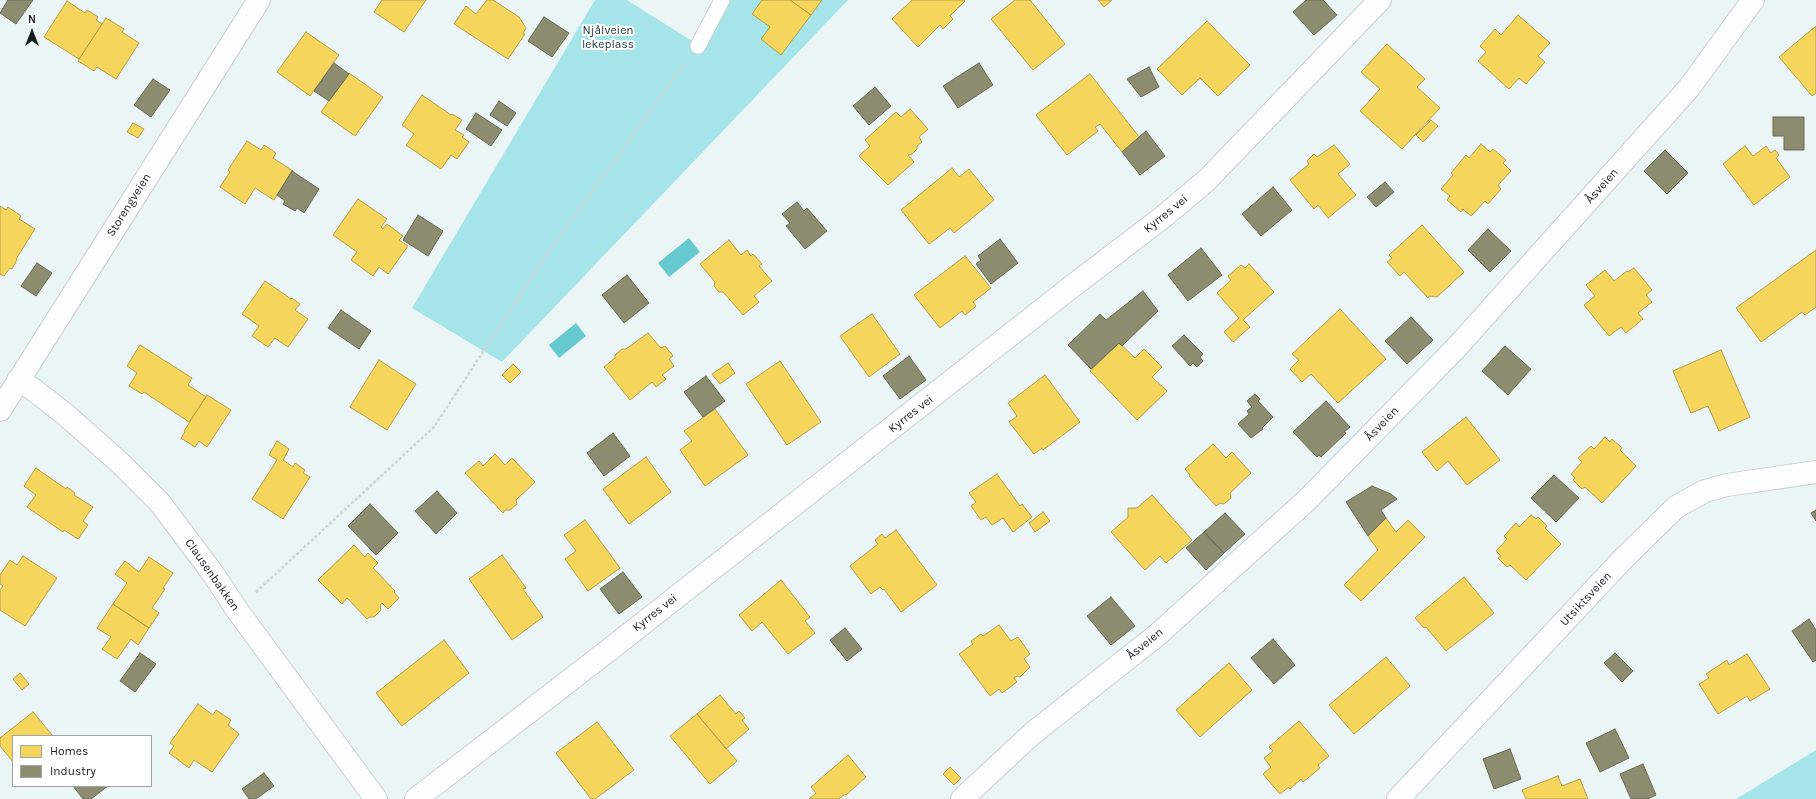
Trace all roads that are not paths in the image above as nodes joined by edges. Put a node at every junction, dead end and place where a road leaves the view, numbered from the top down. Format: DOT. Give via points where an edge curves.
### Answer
graph roads {
  1 [pos="259,0"];
  2 [pos="722,0"];
  3 [pos="1380,0"];
  4 [pos="1753,0"];
  5 [pos="698,46"];
  6 [pos="11,380"];
  7 [pos="0,410"];
  8 [pos="1816,472"];
  9 [pos="376,799"];
  10 [pos="416,799"];
  11 [pos="962,799"];
  12 [pos="1398,799"];
  1 -- 6 [label="street, Storengveien"];
  2 -- 5 [label="lane"];
  3 -- 10 [label="street, Kyrres vei" via="1208,180"];
  4 -- 11 [label="street, Åsveien" via="1689,88 1456,348 1312,495 1156,636 1033,733"];
  6 -- 7 [label="street, Storengveien"];
  6 -- 9 [label="street, Clausenbakken" via="34,390 66,415 160,503"];
  8 -- 12 [label="street, Utsiktsveien" via="1726,485 1704,491 1676,507 1623,559"];
}
